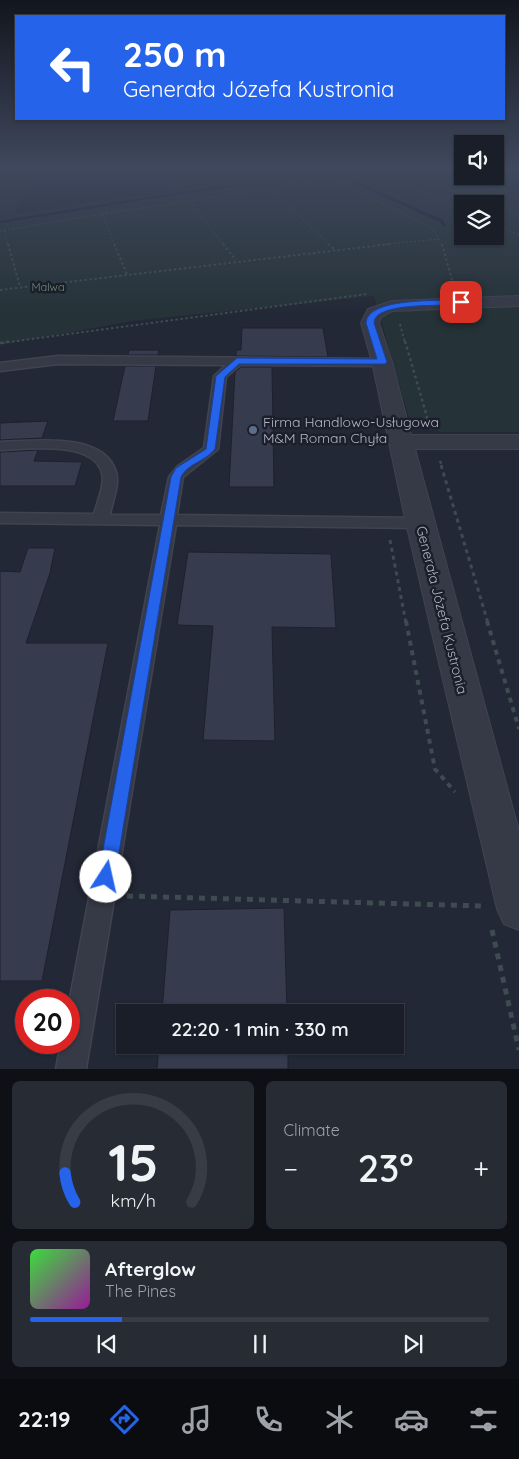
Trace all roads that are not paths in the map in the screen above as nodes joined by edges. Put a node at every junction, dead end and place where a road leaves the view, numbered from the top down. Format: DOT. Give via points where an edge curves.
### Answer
graph roads {
  1 [pos="519,301"];
  2 [pos="237,361"];
  3 [pos="382,362"];
  4 [pos="0,368"];
  5 [pos="401,442"];
  6 [pos="519,442"];
  7 [pos="0,446"];
  8 [pos="0,518"];
  9 [pos="101,519"];
  10 [pos="167,519"];
  11 [pos="420,523"];
  12 [pos="519,909"];
  13 [pos="71,1069"];
  1 -- 3 [label="street, Generała Józefa Kustronia" via="383,307 370,319"];
  2 -- 3 [label="lane"];
  2 -- 4 [label="lane" via="58,360"];
  2 -- 10 [label="lane" via="220,376 210,449 180,470"];
  3 -- 5 [label="street, Generała Józefa Kustronia"];
  5 -- 6 [label="street"];
  5 -- 11 [label="street, Generała Józefa Kustronia"];
  7 -- 9 [label="lane" via="69,446 86,448 97,455 109,473"];
  8 -- 9 [label="lane"];
  9 -- 10 [label="lane"];
  10 -- 11 [label="lane"];
  10 -- 13 [label="lane"];
  11 -- 12 [label="street, Generała Józefa Kustronia"];
}
